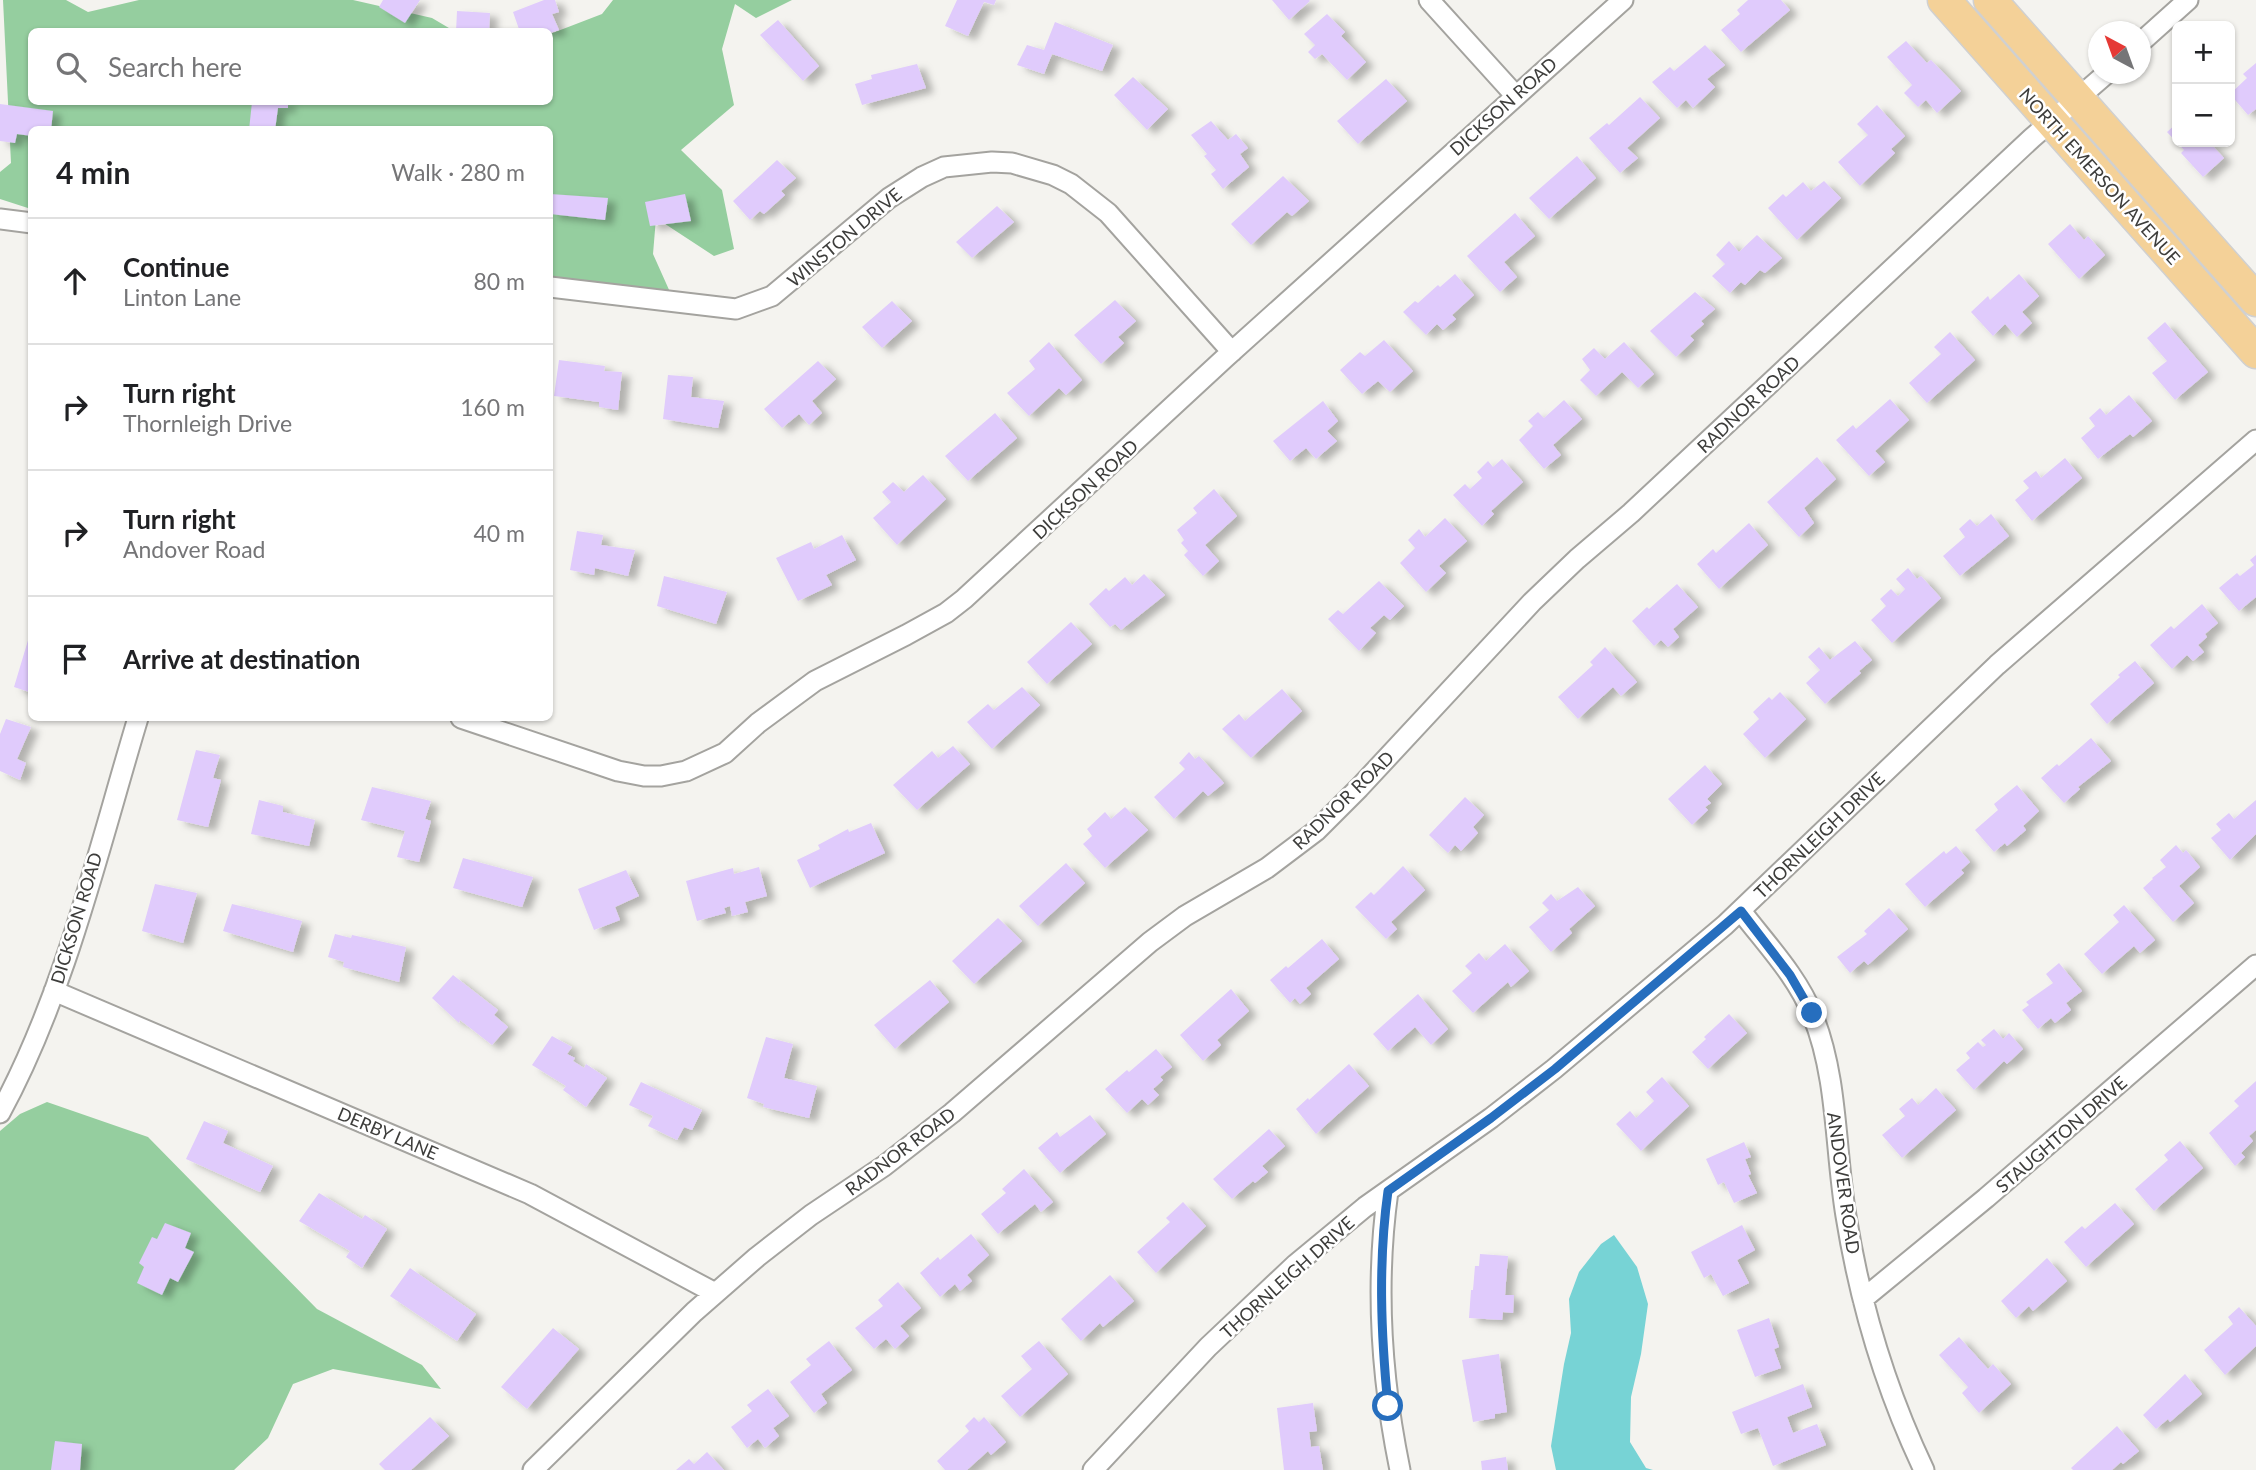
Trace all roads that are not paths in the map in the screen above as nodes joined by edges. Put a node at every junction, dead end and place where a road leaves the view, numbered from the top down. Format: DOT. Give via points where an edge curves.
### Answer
graph roads {
  1 [pos="1429,0"];
  2 [pos="1623,0"];
  3 [pos="1944,0"];
  4 [pos="1990,0"];
  5 [pos="2188,0"];
  6 [pos="2151,33"];
  7 [pos="2094,84"];
  8 [pos="1515,95"];
  9 [pos="2077,99"];
  10 [pos="2051,122"];
  11 [pos="0,219"];
  12 [pos="28,222"];
  13 [pos="553,287"];
  14 [pos="2256,300"];
  15 [pos="1232,352"];
  16 [pos="2256,352"];
  17 [pos="2256,440"];
  18 [pos="137,721"];
  19 [pos="470,721"];
  20 [pos="1741,911"];
  21 [pos="2256,965"];
  22 [pos="54,991"];
  23 [pos="0,1113"];
  24 [pos="1388,1191"];
  25 [pos="715,1293"];
  26 [pos="1863,1299"];
  27 [pos="533,1470"];
  28 [pos="1093,1470"];
  29 [pos="1400,1470"];
  30 [pos="1924,1470"];
  1 -- 8 [label="street"];
  2 -- 8 [label="street, DICKSON ROAD"];
  3 -- 10 [label="main road, NORTH EMERSON AVENUE"];
  4 -- 9 [label="main road, NORTH EMERSON AVENUE"];
  5 -- 6 [label="street"];
  7 -- 9 [label="street, RADNOR ROAD"];
  8 -- 15 [label="street, DICKSON ROAD"];
  9 -- 10 [label="street, RADNOR ROAD"];
  9 -- 14 [label="main road, NORTH EMERSON AVENUE"];
  10 -- 16 [label="main road, NORTH EMERSON AVENUE"];
  10 -- 25 [label="street, RADNOR ROAD" via="1532,602 1316,831 1267,868 1150,942 952,1113 811,1214"];
  11 -- 12 [label="street"];
  13 -- 15 [label="street, WINSTON DRIVE" via="736,309 779,291 889,198 922,177 944,167 1012,163 1070,184 1108,214"];
  15 -- 19 [label="street, DICKSON ROAD" via="964,599 906,635 815,681 710,761 661,776 635,775"];
  17 -- 20 [label="street, THORNLEIGH DRIVE" via="1997,665"];
  18 -- 22 [label="street, DICKSON ROAD"];
  20 -- 24 [label="street, THORNLEIGH DRIVE" via="1555,1069"];
  20 -- 26 [label="street, ANDOVER ROAD" via="1799,988 1824,1047 1846,1215"];
  21 -- 26 [label="street, STAUGHTON DRIVE"];
  22 -- 23 [label="street, DICKSON ROAD"];
  22 -- 25 [label="street, DERBY LANE" via="530,1194"];
  24 -- 28 [label="street, THORNLEIGH DRIVE" via="1336,1229 1245,1311"];
  24 -- 29 [label="street" via="1381,1328"];
  25 -- 27 [label="street, RADNOR ROAD"];
  26 -- 30 [label="street, ANDOVER ROAD" via="1897,1406"];
}
